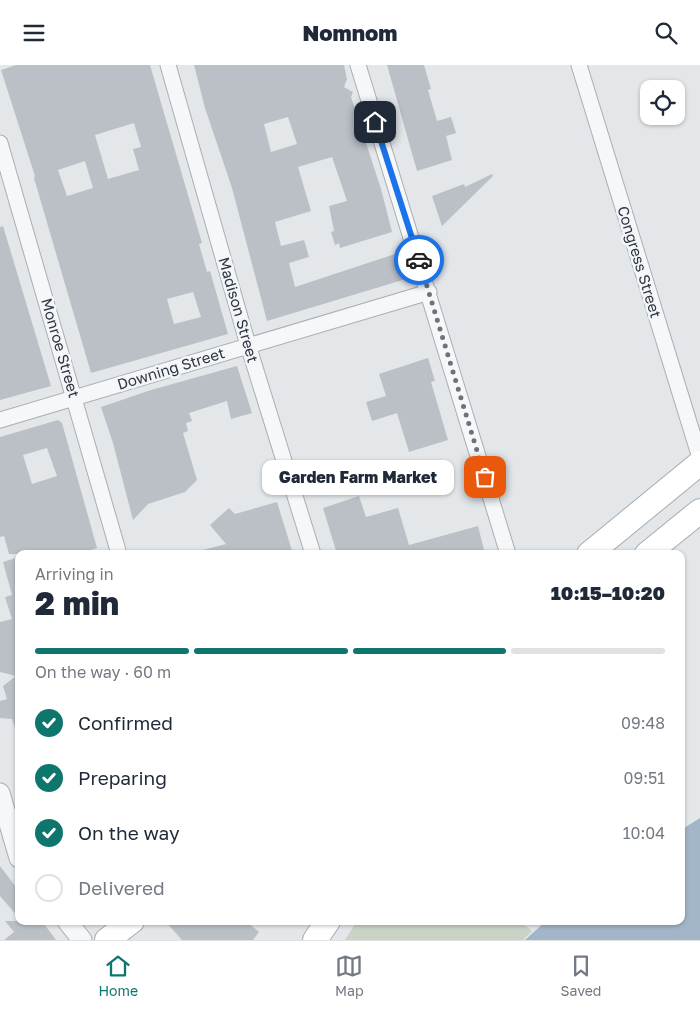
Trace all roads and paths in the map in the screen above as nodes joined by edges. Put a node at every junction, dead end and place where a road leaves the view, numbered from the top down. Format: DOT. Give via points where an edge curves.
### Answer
graph roads {
  1 [pos="168,65"];
  2 [pos="358,65"];
  3 [pos="580,65"];
  4 [pos="0,143"];
  5 [pos="429,292"];
  6 [pos="248,345"];
  7 [pos="74,399"];
  8 [pos="0,420"];
  9 [pos="700,458"];
  10 [pos="700,463"];
  11 [pos="700,511"];
  12 [pos="117,550"];
  13 [pos="312,550"];
  14 [pos="507,550"];
  15 [pos="593,550"];
  16 [pos="652,550"];
  17 [pos="0,793"];
  18 [pos="15,844"];
  19 [pos="71,925"];
  20 [pos="127,925"];
  21 [pos="325,925"];
  22 [pos="344,925"];
  23 [pos="82,940"];
  24 [pos="108,940"];
  25 [pos="315,940"];
  26 [pos="335,940"];
  1 -- 6 [label="street, Madison Street"];
  2 -- 5 [label="street"];
  3 -- 9 [label="street, Congress Street"];
  4 -- 7 [label="street, Monroe Street"];
  5 -- 6 [label="street, Downing Street"];
  5 -- 14 [label="street"];
  6 -- 7 [label="street, Downing Street"];
  6 -- 13 [label="street, Madison Street"];
  7 -- 8 [label="street, Downing Street"];
  7 -- 12 [label="street, Monroe Street"];
  10 -- 15 [label="main road"];
  11 -- 16 [label="main road"];
  17 -- 18 [label="street"];
  19 -- 23 [label="street"];
  20 -- 24 [label="main road"];
  21 -- 25 [label="main road"];
  22 -- 26 [label="main road"];
}
